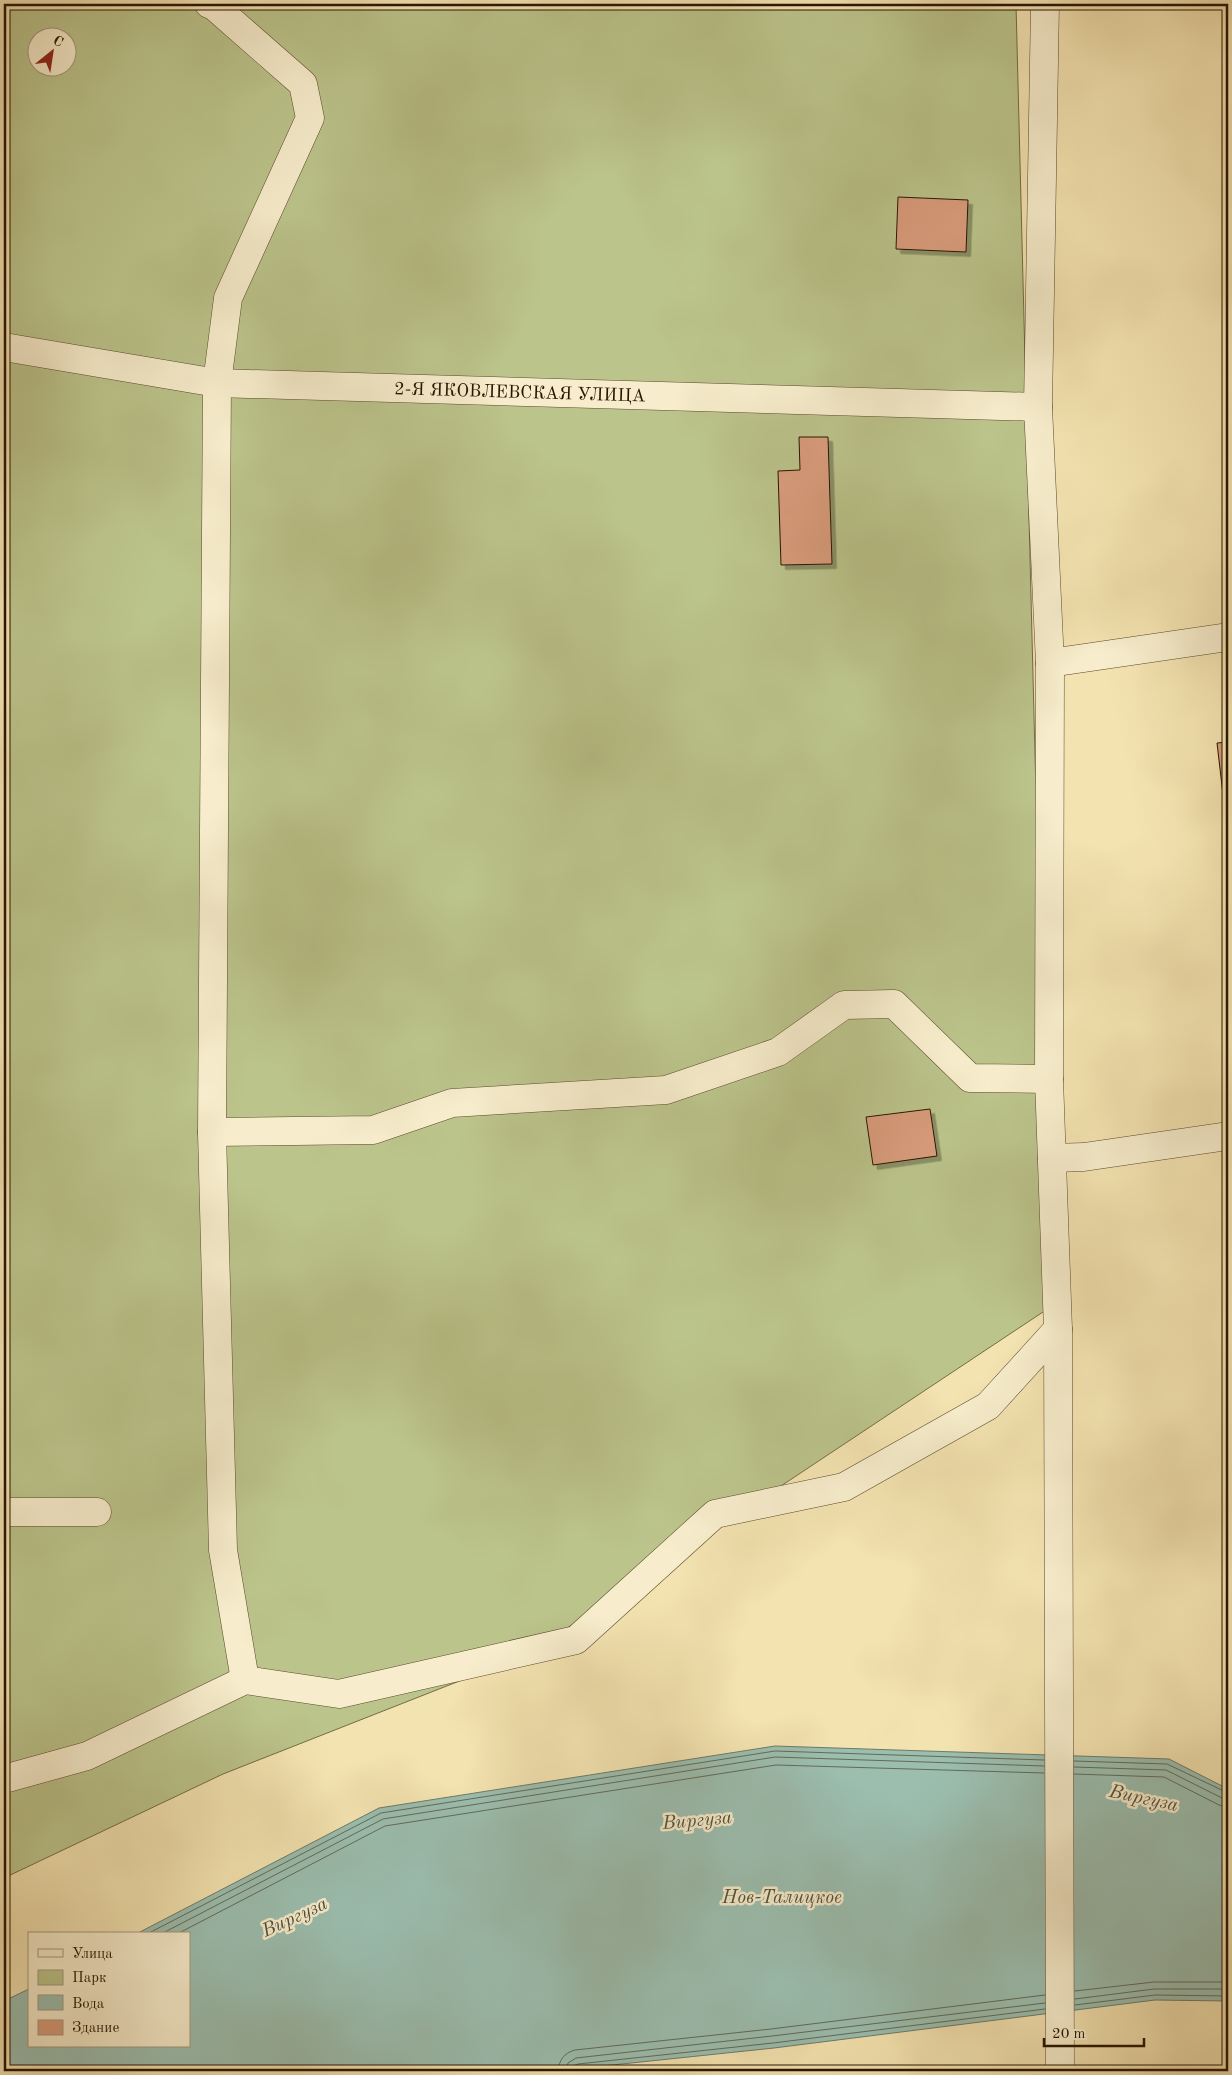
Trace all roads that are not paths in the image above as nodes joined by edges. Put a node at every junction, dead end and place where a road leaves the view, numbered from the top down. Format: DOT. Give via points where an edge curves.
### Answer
graph roads {
  1 [pos="209,4"];
  2 [pos="1045,4"];
  3 [pos="4,346"];
  4 [pos="217,383"];
  5 [pos="1038,407"];
  6 [pos="1228,637"];
  7 [pos="1050,663"];
  8 [pos="1049,1079"];
  9 [pos="212,1132"];
  10 [pos="1228,1136"];
  11 [pos="1052,1158"];
  12 [pos="1058,1329"];
  13 [pos="4,1512"];
  14 [pos="96,1512"];
  15 [pos="245,1680"];
  16 [pos="4,1779"];
  17 [pos="1060,2071"];
  1 -- 4 [label="street" via="303,84 310,118 228,298"];
  2 -- 5 [label="street"];
  3 -- 4 [label="street, 2-Я ЯКОВЛЕВСКАЯ УЛИЦА"];
  4 -- 5 [label="street, 2-Я ЯКОВЛЕВСКАЯ УЛИЦА"];
  4 -- 9 [label="street"];
  5 -- 7 [label="street"];
  6 -- 7 [label="street"];
  7 -- 8 [label="street"];
  8 -- 9 [label="street" via="970,1078 894,1004 844,1005 778,1052 666,1090 452,1103 373,1130"];
  8 -- 11 [label="street"];
  9 -- 15 [label="street" via="223,1550"];
  10 -- 11 [label="street" via="1084,1157"];
  11 -- 12 [label="street"];
  12 -- 15 [label="street" via="988,1406 844,1487 715,1514 576,1640 340,1694"];
  12 -- 17 [label="street"];
  13 -- 14 [label="street"];
  15 -- 16 [label="street" via="87,1756"];
}
